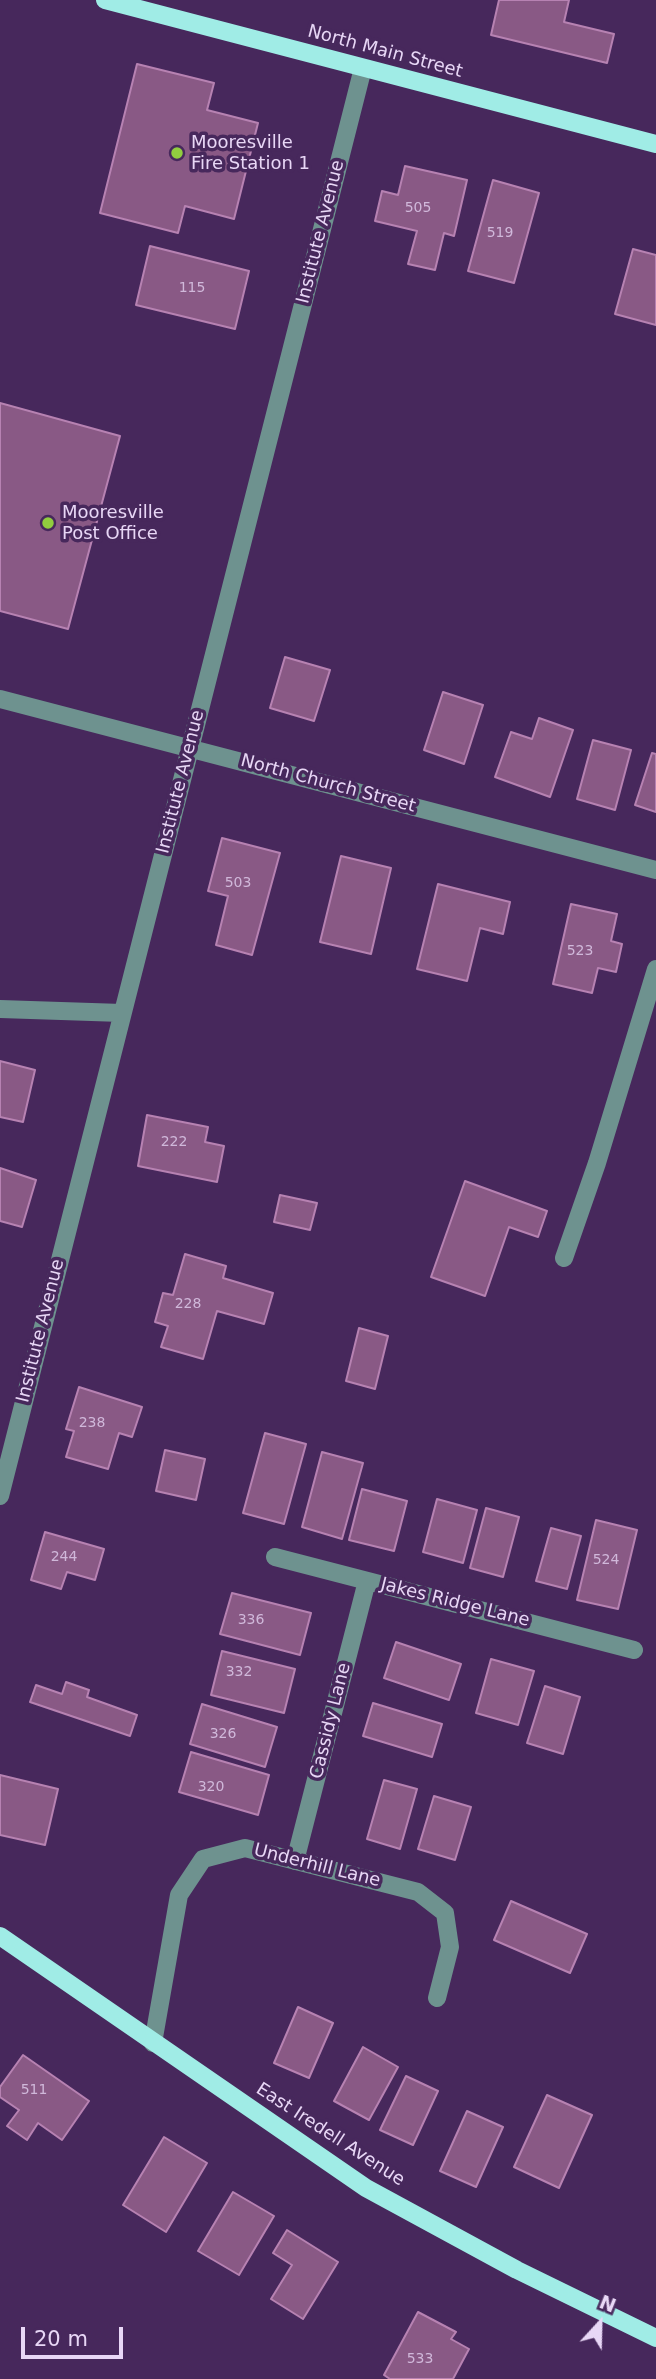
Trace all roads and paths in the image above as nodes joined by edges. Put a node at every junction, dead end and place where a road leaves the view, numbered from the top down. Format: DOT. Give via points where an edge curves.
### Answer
graph roads {
  1 [pos="105,0"];
  2 [pos="363,68"];
  3 [pos="656,144"];
  4 [pos="0,699"];
  5 [pos="190,747"];
  6 [pos="656,870"];
  7 [pos="656,969"];
  8 [pos="0,1009"];
  9 [pos="122,1013"];
  10 [pos="564,1258"];
  11 [pos="0,1496"];
  12 [pos="275,1557"];
  13 [pos="367,1581"];
  14 [pos="634,1650"];
  15 [pos="295,1861"];
  16 [pos="0,1936"];
  17 [pos="437,1998"];
  18 [pos="153,2043"];
  19 [pos="656,2338"];
  1 -- 2 [label="main road, North Main Street"];
  2 -- 3 [label="main road, North Main Street"];
  2 -- 5 [label="street, Institute Avenue"];
  4 -- 5 [label="street, North Church Street"];
  5 -- 6 [label="street, North Church Street"];
  5 -- 9 [label="street, Institute Avenue"];
  7 -- 10 [label="street"];
  8 -- 9 [label="street"];
  9 -- 11 [label="street, Institute Avenue"];
  12 -- 13 [label="street, Jakes Ridge Lane"];
  13 -- 14 [label="street, Jakes Ridge Lane"];
  13 -- 15 [label="street, Cassidy Lane"];
  15 -- 17 [label="street, Underhill Lane" via="418,1892 445,1913 450,1947"];
  15 -- 18 [label="street, Underhill Lane" via="244,1848 203,1859 179,1895"];
  16 -- 18 [label="main road, East Iredell Avenue"];
  18 -- 19 [label="main road, East Iredell Avenue" via="366,2188"];
}
